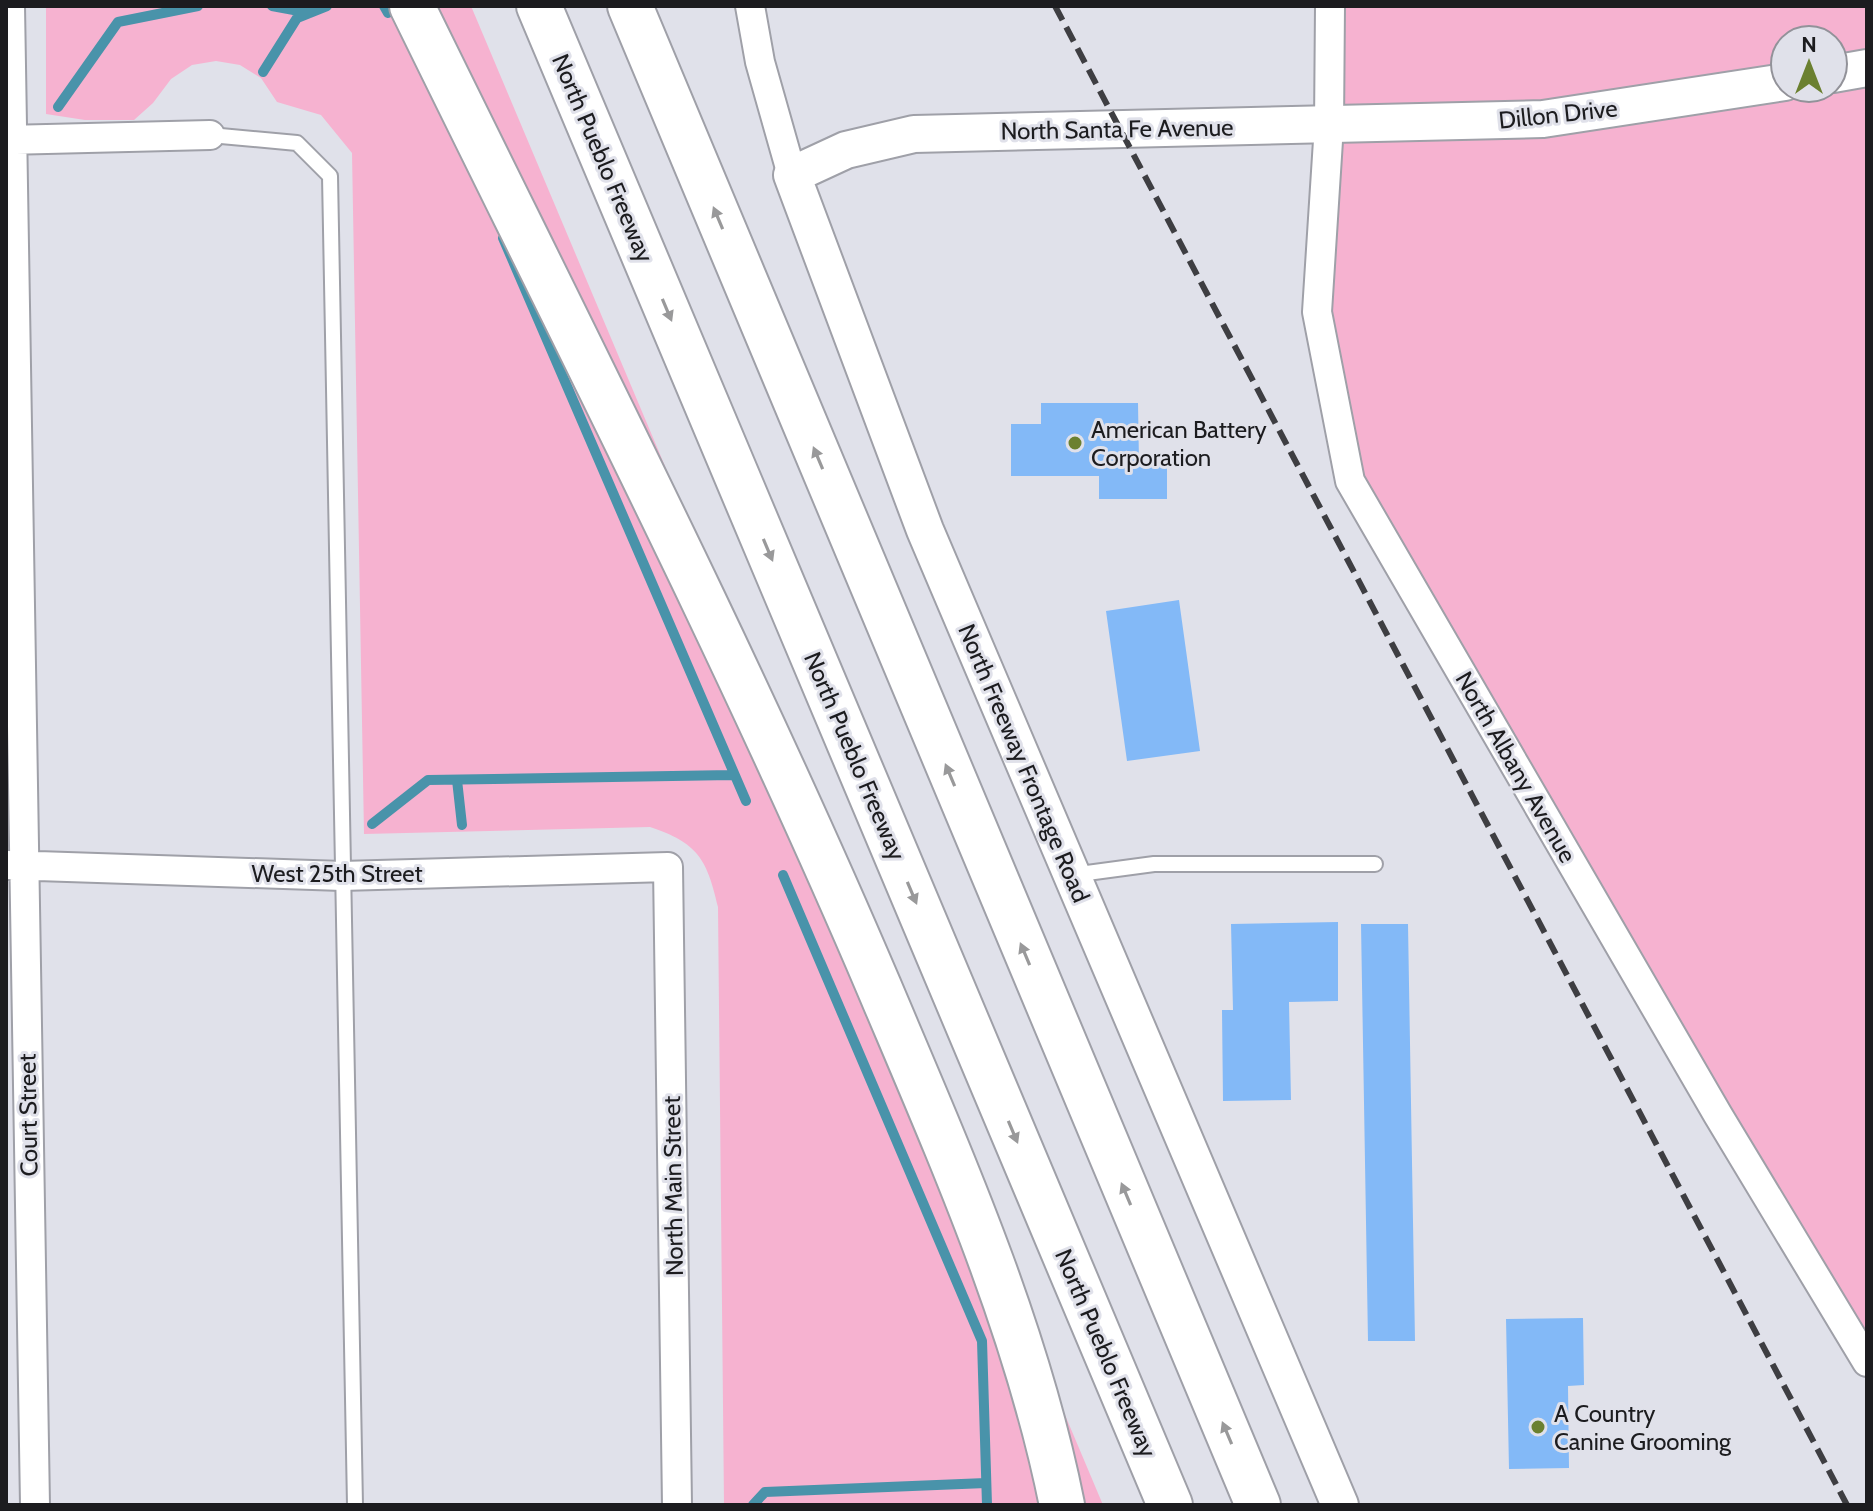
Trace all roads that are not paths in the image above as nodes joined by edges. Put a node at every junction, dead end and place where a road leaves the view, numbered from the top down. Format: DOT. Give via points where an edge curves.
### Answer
graph roads {
  1 [pos="10,6"];
  2 [pos="412,6"];
  3 [pos="539,6"];
  4 [pos="630,6"];
  5 [pos="750,6"];
  6 [pos="1330,6"];
  7 [pos="1769,84"];
  8 [pos="1329,125"];
  9 [pos="210,135"];
  10 [pos="9,140"];
  11 [pos="792,175"];
  12 [pos="1375,864"];
  13 [pos="15,865"];
  14 [pos="668,867"];
  15 [pos="1072,875"];
  16 [pos="342,876"];
  17 [pos="1867,1362"];
  18 [pos="35,1505"];
  19 [pos="355,1505"];
  20 [pos="677,1505"];
  21 [pos="1062,1505"];
  22 [pos="1170,1505"];
  23 [pos="1258,1505"];
  24 [pos="1340,1505"];
  1 -- 10 [label="street, Court Street"];
  2 -- 21 [label="highway" via="858,937 952,1159 1026,1357"];
  3 -- 22 [label="highway, North Pueblo Freeway, one-way"];
  23 -- 4 [label="highway, one-way"];
  5 -- 11 [label="street, North Freeway Frontage Road"];
  6 -- 8 [label="street"];
  7 -- 8 [label="street, Dillon Drive" via="1543,119"];
  8 -- 11 [label="street, North Santa Fe Avenue" via="914,134 846,150"];
  8 -- 17 [label="street, North Albany Avenue" via="1317,312 1350,481"];
  9 -- 10 [label="street"];
  9 -- 16 [label="lane" via="297,143 330,176"];
  10 -- 13 [label="street, Court Street"];
  11 -- 15 [label="street, North Freeway Frontage Road" via="925,530"];
  12 -- 15 [label="lane" via="1154,864"];
  13 -- 16 [label="street, West 25th Street"];
  13 -- 18 [label="street, Court Street"];
  14 -- 16 [label="street, West 25th Street"];
  14 -- 20 [label="street, North Main Street"];
  15 -- 24 [label="street, North Freeway Frontage Road"];
  16 -- 19 [label="lane"];
}
